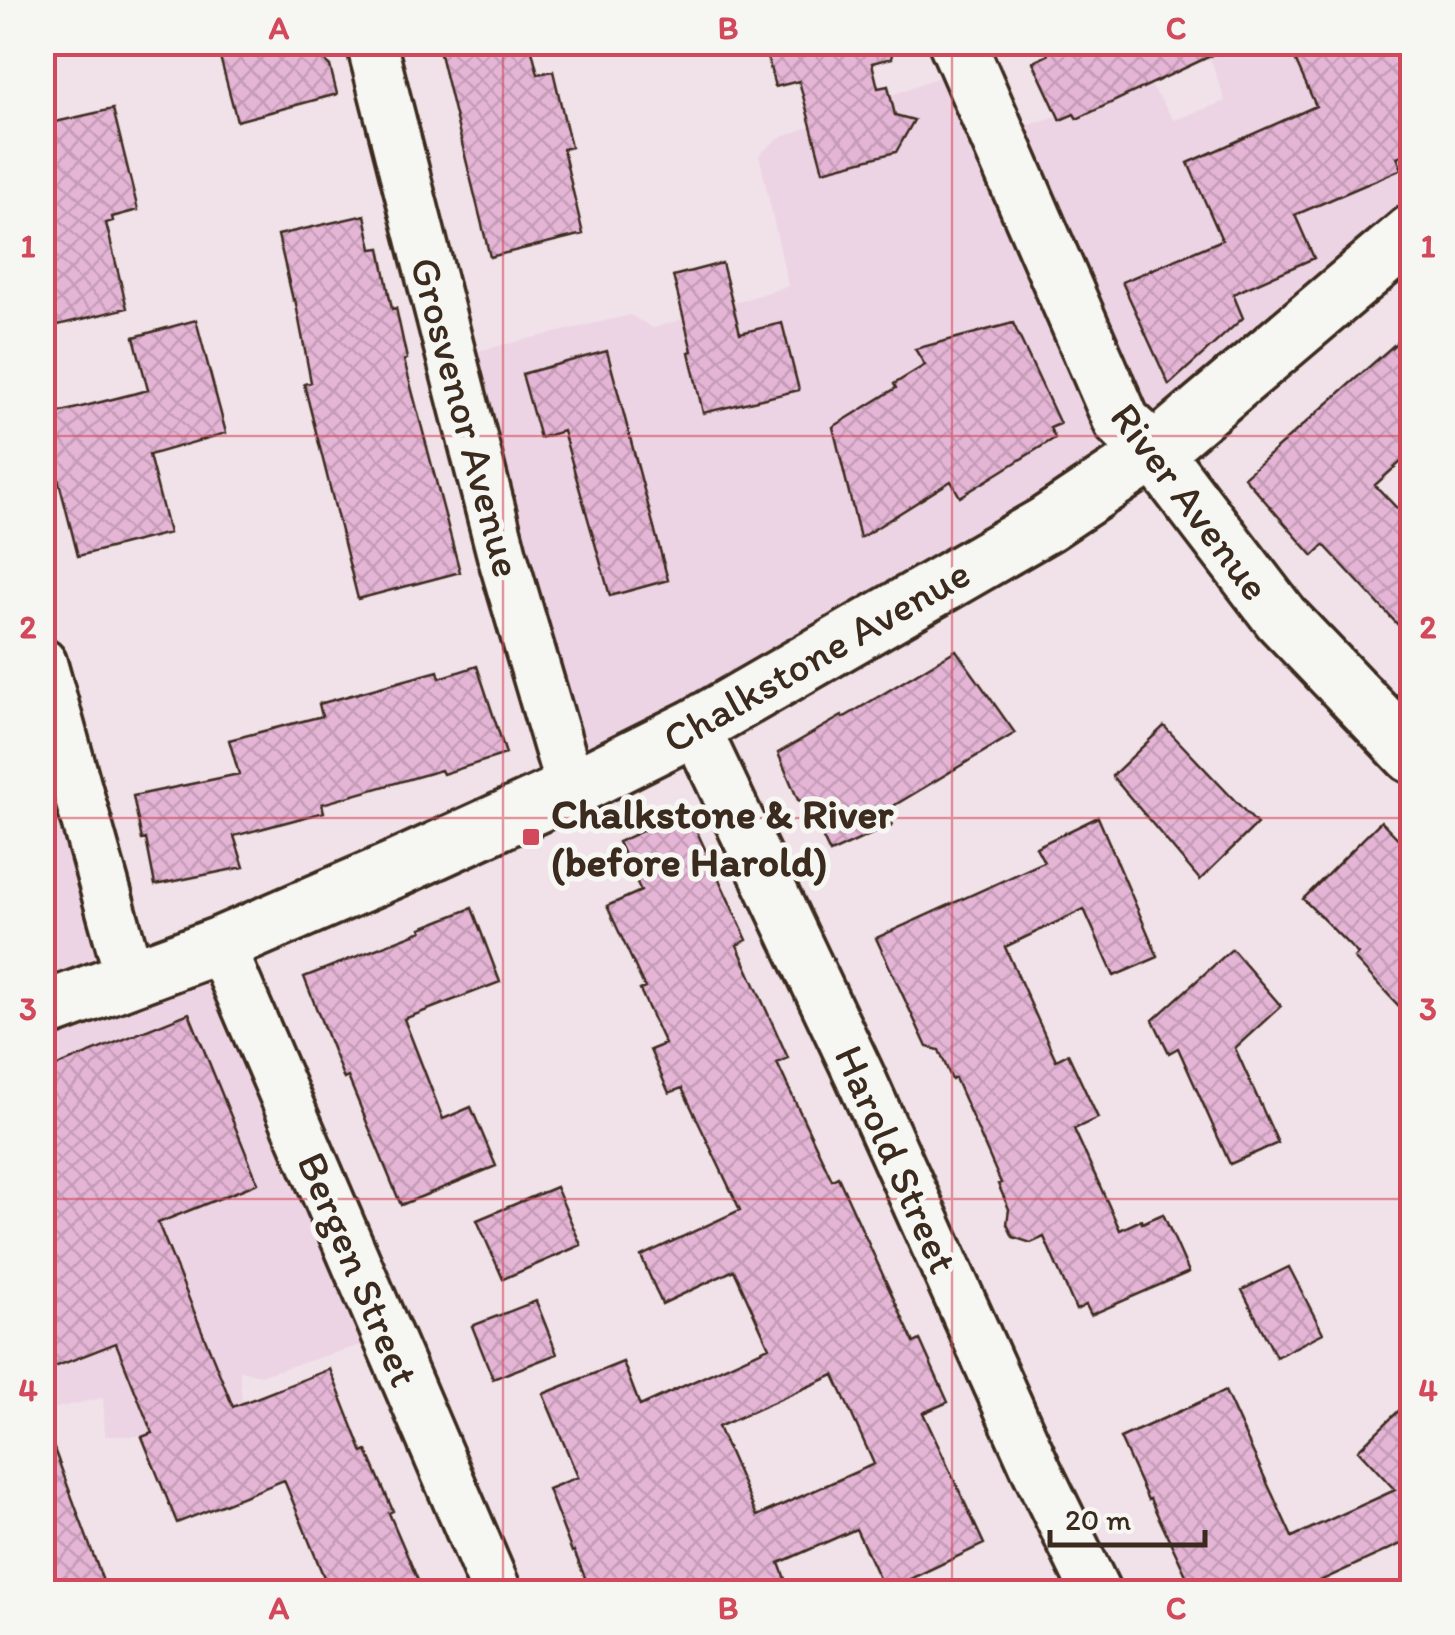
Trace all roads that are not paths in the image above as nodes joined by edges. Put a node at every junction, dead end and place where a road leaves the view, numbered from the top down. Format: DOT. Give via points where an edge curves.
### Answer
graph roads {
  1 [pos="371,42"];
  2 [pos="957,42"];
  3 [pos="1412,232"];
  4 [pos="1154,452"];
  5 [pos="42,663"];
  6 [pos="695,727"];
  7 [pos="1412,755"];
  8 [pos="571,789"];
  9 [pos="220,944"];
  10 [pos="130,978"];
  11 [pos="42,1012"];
  12 [pos="497,1592"];
  13 [pos="1096,1592"];
  1 -- 8 [label="street, Grosvenor Avenue" via="502,555"];
  2 -- 4 [label="main road, River Avenue" via="1122,422"];
  3 -- 4 [label="main road, Chalkstone Avenue"];
  4 -- 6 [label="main road, Chalkstone Avenue" via="1045,525"];
  4 -- 7 [label="main road, River Avenue" via="1281,618"];
  5 -- 10 [label="street"];
  6 -- 8 [label="main road, Chalkstone Avenue"];
  6 -- 13 [label="street, Harold Street"];
  8 -- 9 [label="main road, Chalkstone Avenue"];
  9 -- 10 [label="main road, Chalkstone Avenue"];
  9 -- 12 [label="street, Bergen Street"];
  10 -- 11 [label="main road, Chalkstone Avenue"];
}
